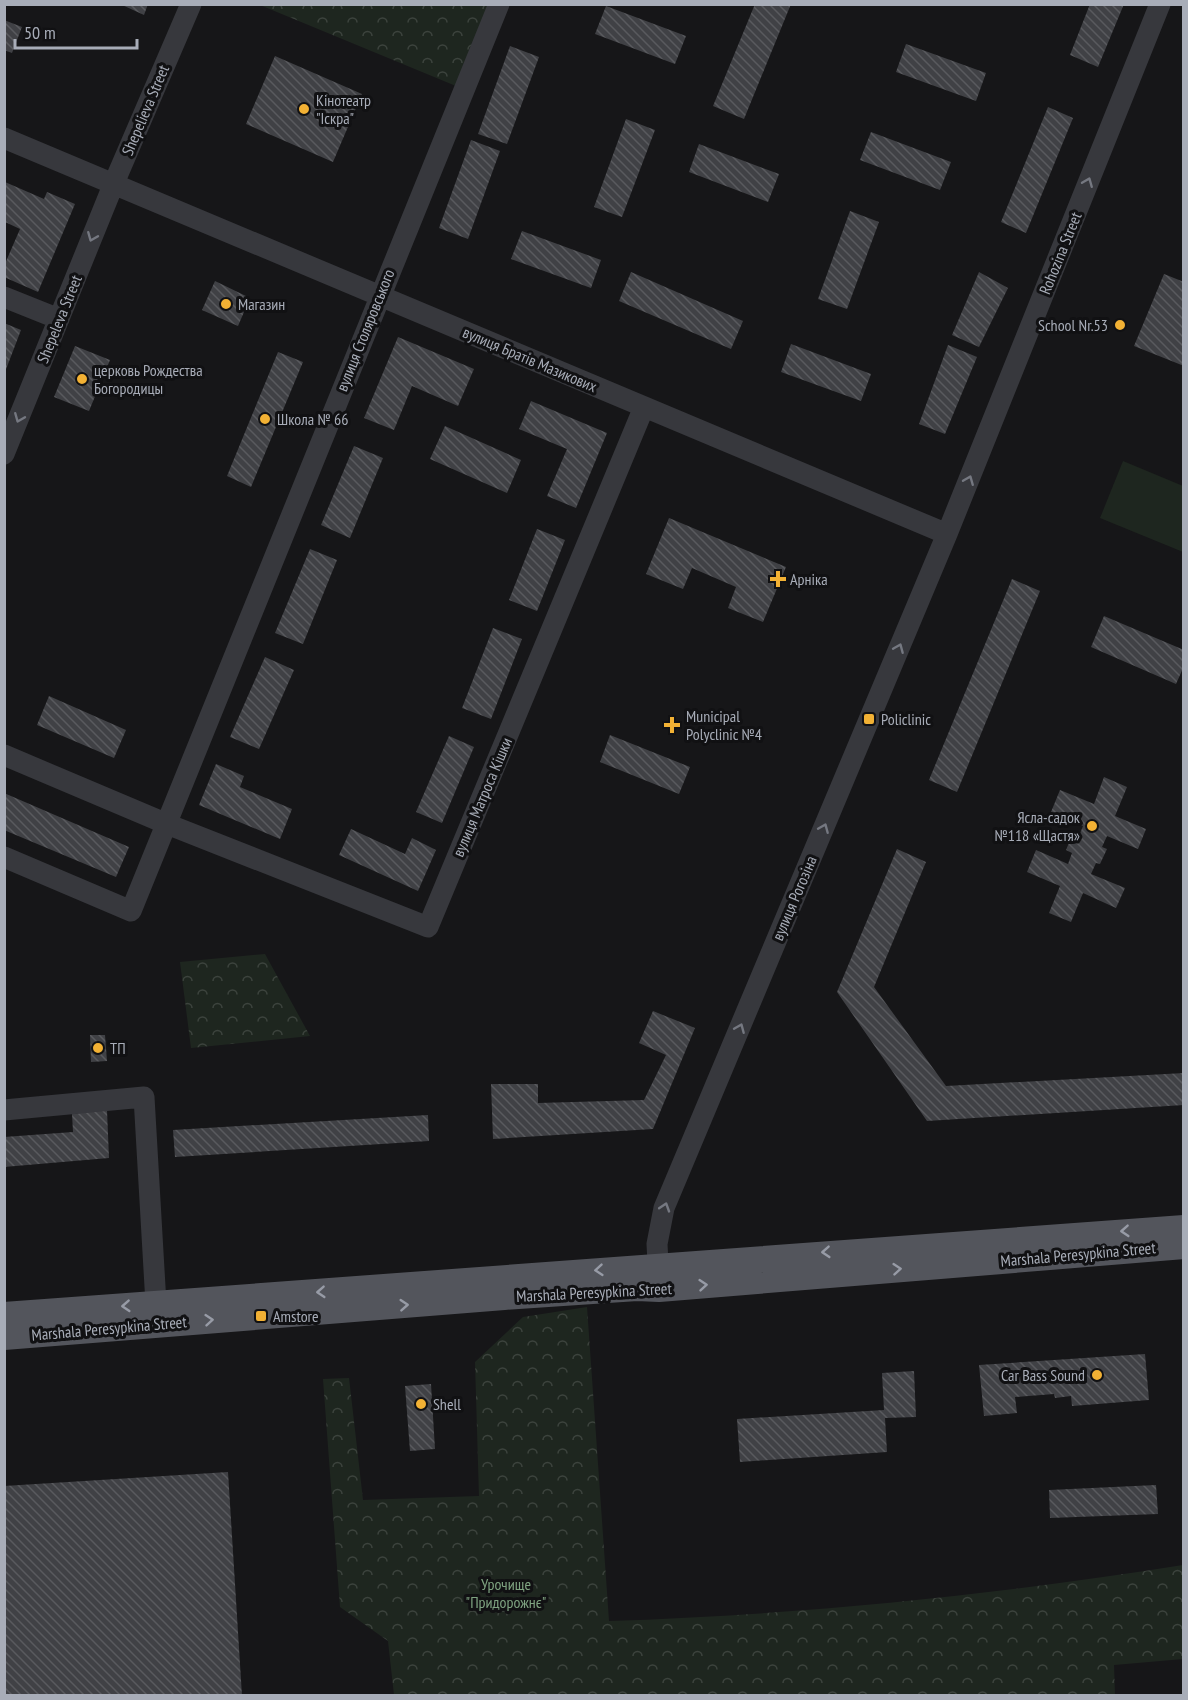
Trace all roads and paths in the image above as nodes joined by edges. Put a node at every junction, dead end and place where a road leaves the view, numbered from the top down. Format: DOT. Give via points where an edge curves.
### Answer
graph roads {
  1 [pos="191,4"];
  2 [pos="499,4"];
  3 [pos="1160,4"];
  4 [pos="4,138"];
  5 [pos="114,183"];
  6 [pos="379,295"];
  7 [pos="4,297"];
  8 [pos="59,319"];
  9 [pos="644,406"];
  10 [pos="4,454"];
  11 [pos="947,534"];
  12 [pos="4,755"];
  13 [pos="166,824"];
  14 [pos="4,857"];
  15 [pos="4,1110"];
  16 [pos="1184,1228"];
  17 [pos="1184,1246"];
  18 [pos="658,1277"];
  19 [pos="156,1304"];
  20 [pos="4,1315"];
  21 [pos="4,1337"];
  1 -- 5 [label="street, Shepelieva Street"];
  2 -- 6 [label="street, вулиця Столяровського"];
  11 -- 3 [label="street, Rohozina Street, one-way"];
  4 -- 5 [label="street, вулиця Братів Мазикових"];
  5 -- 6 [label="street, вулиця Братів Мазикових"];
  5 -- 8 [label="street, Shepeleva Street, one-way"];
  6 -- 9 [label="street, вулиця Братів Мазикових"];
  6 -- 13 [label="street, вулиця Столяровського"];
  7 -- 8 [label="street"];
  8 -- 10 [label="street, Shepeleva Street, one-way"];
  9 -- 11 [label="street, вулиця Братів Мазикових"];
  9 -- 13 [label="street, вулиця Матроса Кішки" via="428,927"];
  18 -- 11 [label="street, вулиця Рогозіна, one-way" via="664,1208"];
  12 -- 13 [label="street"];
  13 -- 14 [label="street, вулиця Столяровського" via="131,911"];
  15 -- 19 [label="street" via="144,1097"];
  16 -- 18 [label="main road, Marshala Peresypkina Street, one-way"];
  18 -- 17 [label="main road, Marshala Peresypkina Street, one-way"];
  18 -- 19 [label="main road, Marshala Peresypkina Street, one-way"];
  21 -- 18 [label="main road, Marshala Peresypkina Street, one-way" via="636,1288"];
  19 -- 20 [label="main road, Marshala Peresypkina Street, one-way"];
}
